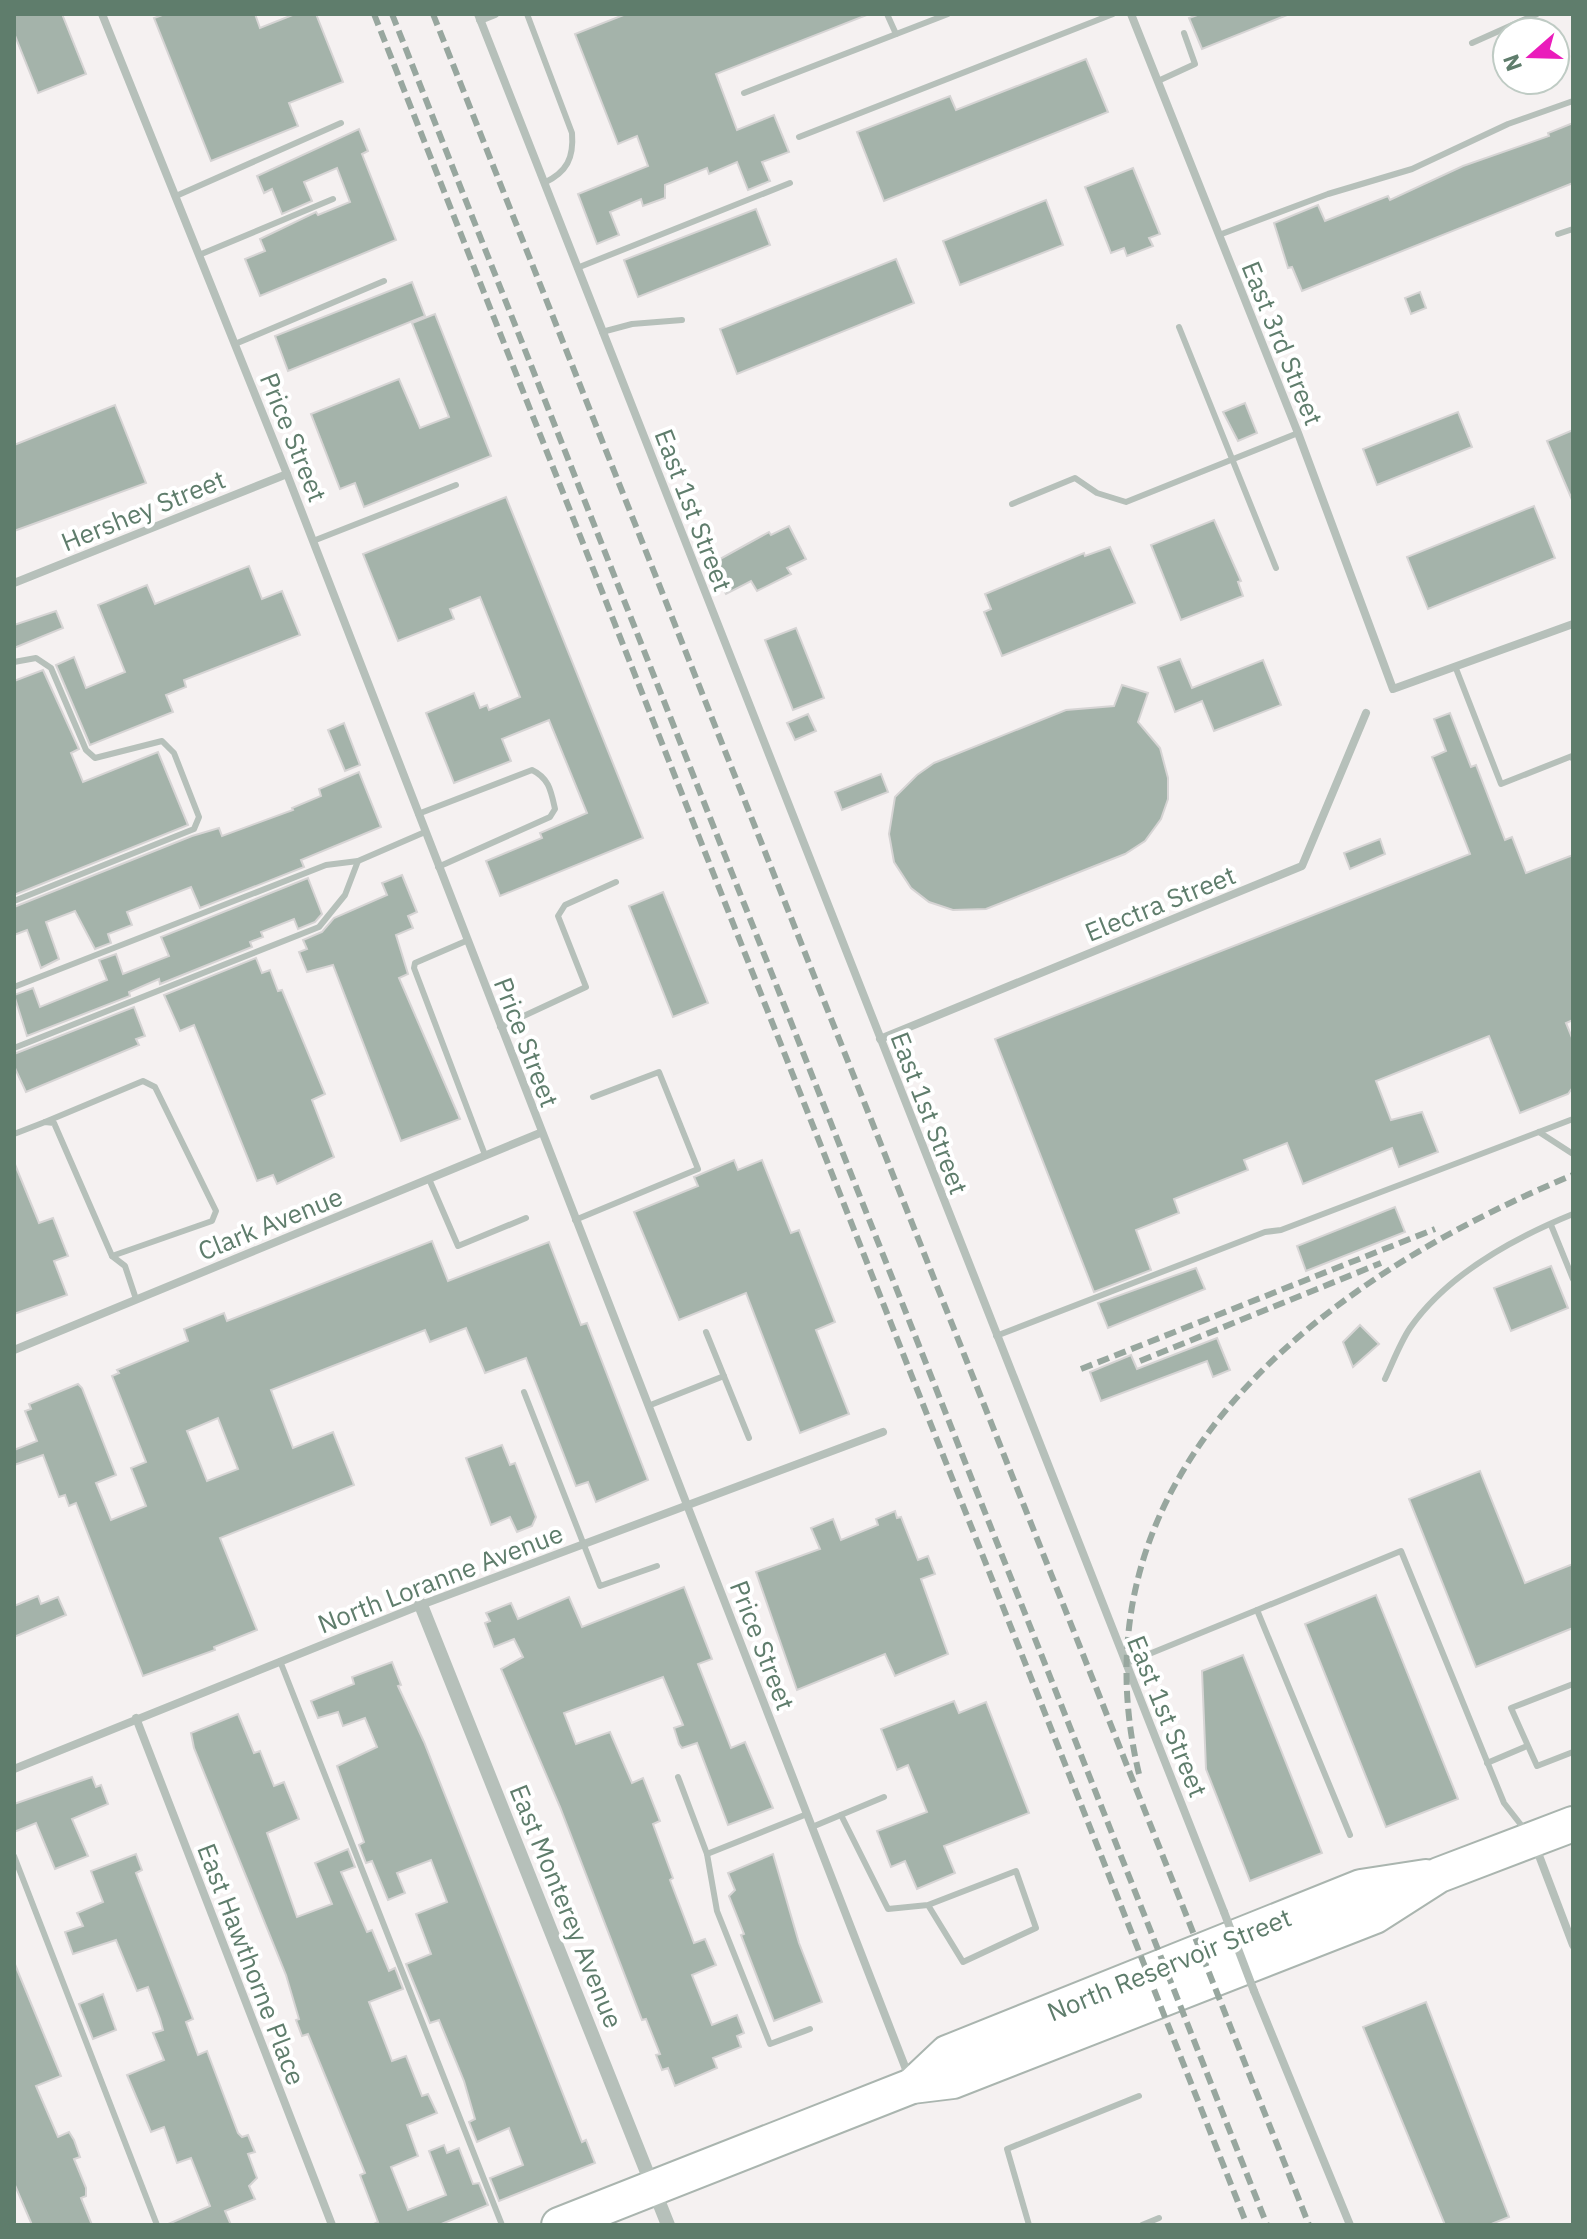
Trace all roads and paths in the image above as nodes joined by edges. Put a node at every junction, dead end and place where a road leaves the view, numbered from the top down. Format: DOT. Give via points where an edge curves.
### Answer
graph roads {
  1 [pos="102,14"];
  2 [pos="495,14"];
  3 [pos="527,14"];
  4 [pos="887,14"];
  5 [pos="948,14"];
  6 [pos="1113,14"];
  7 [pos="1131,14"];
  8 [pos="1537,14"];
  9 [pos="479,17"];
  10 [pos="1184,33"];
  11 [pos="896,34"];
  12 [pos="1472,43"];
  13 [pos="1158,81"];
  14 [pos="744,93"];
  15 [pos="1573,101"];
  16 [pos="341,123"];
  17 [pos="799,137"];
  18 [pos="544,183"];
  19 [pos="790,183"];
  20 [pos="176,196"];
  21 [pos="333,199"];
  22 [pos="1573,229"];
  23 [pos="1558,234"];
  24 [pos="1219,235"];
  25 [pos="199,255"];
  26 [pos="577,268"];
  27 [pos="384,281"];
  28 [pos="682,320"];
  29 [pos="1179,327"];
  30 [pos="602,332"];
  31 [pos="235,344"];
  32 [pos="1298,433"];
  33 [pos="1231,460"];
  34 [pos="287,474"];
  35 [pos="456,485"];
  36 [pos="1012,504"];
  37 [pos="313,541"];
  38 [pos="1276,568"];
  39 [pos="14,583"];
  40 [pos="1573,624"];
  41 [pos="14,662"];
  42 [pos="1455,666"];
  43 [pos="1366,713"];
  44 [pos="1573,759"];
  45 [pos="418,814"];
  46 [pos="425,832"];
  47 [pos="358,861"];
  48 [pos="438,867"];
  49 [pos="616,882"];
  50 [pos="14,901"];
  51 [pos="466,941"];
  52 [pos="14,987"];
  53 [pos="500,1027"];
  54 [pos="880,1039"];
  55 [pos="14,1048"];
  56 [pos="593,1097"];
  57 [pos="1573,1119"];
  58 [pos="45,1122"];
  59 [pos="1539,1132"];
  60 [pos="540,1133"];
  61 [pos="14,1134"];
  62 [pos="1573,1154"];
  63 [pos="485,1155"];
  64 [pos="429,1179"];
  65 [pos="1573,1214"];
  66 [pos="526,1218"];
  67 [pos="575,1220"];
  68 [pos="1551,1225"];
  69 [pos="112,1256"];
  70 [pos="1573,1279"];
  71 [pos="136,1299"];
  72 [pos="706,1332"];
  73 [pos="996,1336"];
  74 [pos="14,1350"];
  75 [pos="724,1376"];
  76 [pos="1385,1379"];
  77 [pos="524,1392"];
  78 [pos="648,1406"];
  79 [pos="883,1432"];
  80 [pos="749,1438"];
  81 [pos="688,1506"];
  82 [pos="583,1545"];
  83 [pos="657,1566"];
  84 [pos="421,1605"];
  85 [pos="1257,1610"];
  86 [pos="280,1661"];
  87 [pos="1127,1663"];
  88 [pos="1573,1684"];
  89 [pos="136,1718"];
  90 [pos="1527,1746"];
  91 [pos="1573,1752"];
  92 [pos="1487,1763"];
  93 [pos="14,1769"];
  94 [pos="678,1777"];
  95 [pos="884,1797"];
  96 [pos="807,1814"];
  97 [pos="841,1815"];
  98 [pos="1573,1824"];
  99 [pos="812,1827"];
  100 [pos="1350,1835"];
  101 [pos="1532,1839"];
  102 [pos="707,1854"];
  103 [pos="14,1856"];
  104 [pos="1439,1875"];
  105 [pos="928,1905"];
  106 [pos="1573,1945"];
  107 [pos="810,2029"];
  108 [pos="912,2086"];
  109 [pos="1139,2096"];
  110 [pos="653,2187"];
  111 [pos="1159,2218"];
  112 [pos="157,2225"];
  113 [pos="332,2225"];
  114 [pos="502,2225"];
  115 [pos="559,2225"];
  116 [pos="668,2225"];
  117 [pos="1029,2225"];
  118 [pos="1142,2225"];
  119 [pos="1350,2225"];
  1 -- 20 [label="street, Price Street"];
  2 -- 9 [label="street"];
  3 -- 18 [label="lane" via="572,133 567,167"];
  4 -- 11 [label="lane"];
  5 -- 11 [label="lane"];
  6 -- 17 [label="lane"];
  7 -- 13 [label="street, East 3rd Street"];
  8 -- 12 [label="lane"];
  9 -- 18 [label="street, East 1st Street"];
  10 -- 13 [label="lane" via="1195,64"];
  11 -- 14 [label="lane"];
  13 -- 24 [label="street, East 3rd Street"];
  15 -- 24 [label="lane" via="1508,124 1412,169"];
  16 -- 20 [label="lane"];
  18 -- 26 [label="street, East 1st Street"];
  19 -- 26 [label="lane"];
  20 -- 25 [label="street, Price Street"];
  21 -- 25 [label="lane"];
  22 -- 23 [label="lane"];
  24 -- 32 [label="street, East 3rd Street"];
  25 -- 31 [label="street, Price Street"];
  26 -- 30 [label="street, East 1st Street"];
  27 -- 31 [label="lane"];
  28 -- 30 [label="lane"];
  29 -- 33 [label="lane"];
  30 -- 54 [label="street, East 1st Street"];
  31 -- 34 [label="street, Price Street"];
  32 -- 33 [label="lane"];
  32 -- 42 [label="street, East 3rd Street" via="1393,689"];
  33 -- 36 [label="lane" via="1126,502 1097,493 1075,478"];
  33 -- 38 [label="lane"];
  34 -- 37 [label="street, Price Street"];
  34 -- 39 [label="street, Hershey Street"];
  35 -- 37 [label="lane"];
  37 -- 45 [label="street, Price Street"];
  40 -- 42 [label="street"];
  41 -- 50 [label="lane" via="36,658 51,668 86,750 95,758 162,741 174,753 199,817 194,829"];
  42 -- 44 [label="lane" via="1501,784"];
  43 -- 54 [label="street, Electra Street" via="1302,866"];
  45 -- 46 [label="street, Price Street"];
  45 -- 48 [label="lane" via="532,770 544,775 551,790 555,809 550,817"];
  46 -- 47 [label="lane"];
  46 -- 48 [label="street, Price Street"];
  47 -- 52 [label="lane" via="326,865"];
  47 -- 55 [label="lane" via="345,895 319,927"];
  48 -- 51 [label="street, Price Street"];
  49 -- 53 [label="lane" via="565,905 558,916 586,987"];
  51 -- 53 [label="street, Price Street"];
  51 -- 63 [label="lane" via="414,968"];
  53 -- 60 [label="street, Price Street"];
  54 -- 73 [label="street, East 1st Street"];
  56 -- 67 [label="lane" via="659,1072 698,1169"];
  57 -- 59 [label="lane"];
  58 -- 61 [label="lane"];
  58 -- 69 [label="lane" via="54,1123"];
  58 -- 69 [label="lane" via="143,1081 155,1087 216,1211 212,1221"];
  59 -- 62 [label="lane"];
  59 -- 73 [label="lane"];
  60 -- 63 [label="street, Clark Avenue"];
  60 -- 67 [label="street, Price Street"];
  63 -- 64 [label="street, Clark Avenue"];
  64 -- 66 [label="lane" via="458,1246"];
  64 -- 71 [label="street, Clark Avenue"];
  65 -- 68 [label="lane"];
  67 -- 78 [label="street, Price Street"];
  68 -- 70 [label="lane"];
  68 -- 76 [label="lane" via="1444,1288 1408,1330"];
  69 -- 71 [label="lane" via="125,1266"];
  71 -- 74 [label="street, Clark Avenue"];
  72 -- 75 [label="lane"];
  73 -- 87 [label="street, East 1st Street"];
  75 -- 78 [label="lane"];
  75 -- 80 [label="lane"];
  77 -- 82 [label="lane"];
  78 -- 81 [label="street, Price Street"];
  79 -- 81 [label="street, North Loranne Avenue"];
  81 -- 82 [label="street, North Loranne Avenue"];
  81 -- 96 [label="street, Price Street"];
  82 -- 83 [label="lane" via="600,1586"];
  82 -- 84 [label="street, North Loranne Avenue"];
  84 -- 86 [label="street, North Loranne Avenue"];
  84 -- 110 [label="street, East Monterey Avenue"];
  85 -- 87 [label="lane"];
  85 -- 92 [label="lane" via="1401,1551"];
  85 -- 100 [label="lane"];
  86 -- 89 [label="street, North Loranne Avenue"];
  86 -- 114 [label="lane"];
  87 -- 119 [label="street, East 1st Street, bridge"];
  88 -- 90 [label="lane" via="1511,1708"];
  89 -- 93 [label="street, North Loranne Avenue"];
  89 -- 113 [label="street, East Hawthorne Place"];
  90 -- 91 [label="lane" via="1537,1766"];
  90 -- 92 [label="lane"];
  92 -- 101 [label="lane" via="1504,1803"];
  94 -- 102 [label="lane"];
  95 -- 97 [label="lane"];
  96 -- 99 [label="street, Price Street"];
  96 -- 102 [label="lane"];
  97 -- 99 [label="lane"];
  97 -- 105 [label="lane" via="888,1909"];
  98 -- 101 [label="main road"];
  99 -- 108 [label="street, Price Street"];
  101 -- 104 [label="main road"];
  101 -- 106 [label="street"];
  102 -- 107 [label="lane" via="717,1911 770,2044"];
  103 -- 112 [label="lane"];
  104 -- 108 [label="main road, North Reservoir Street" via="1375,1916 953,2081"];
  104 -- 108 [label="main road, North Reservoir Street" via="1361,1887 947,2053"];
  105 -- 105 [label="lane" via="963,1962 1036,1928 1016,1871"];
  108 -- 110 [label="main road, North Reservoir Street"];
  109 -- 117 [label="lane" via="1007,2149"];
  110 -- 115 [label="main road, North Reservoir Street"];
  110 -- 116 [label="street, East Monterey Avenue"];
  111 -- 118 [label="lane"];
}
